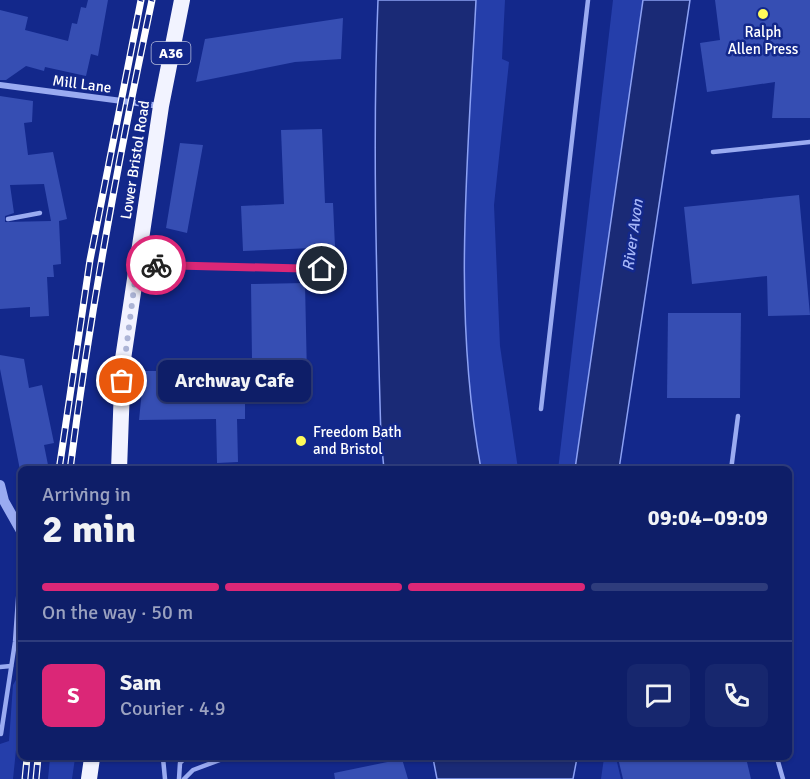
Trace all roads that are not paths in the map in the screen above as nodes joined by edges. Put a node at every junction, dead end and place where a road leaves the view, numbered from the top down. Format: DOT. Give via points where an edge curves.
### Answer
graph roads {
  1 [pos="182,0"];
  2 [pos="588,0"];
  3 [pos="0,85"];
  4 [pos="161,106"];
  5 [pos="810,142"];
  6 [pos="713,152"];
  7 [pos="40,213"];
  8 [pos="8,219"];
  9 [pos="137,265"];
  10 [pos="322,269"];
  11 [pos="541,409"];
  12 [pos="738,416"];
  13 [pos="119,466"];
  14 [pos="731,466"];
  15 [pos="0,485"];
  16 [pos="18,526"];
  17 [pos="18,590"];
  18 [pos="11,666"];
  19 [pos="0,667"];
  20 [pos="1,734"];
  21 [pos="92,760"];
  22 [pos="163,760"];
  23 [pos="183,760"];
  24 [pos="220,760"];
  25 [pos="778,760"];
  26 [pos="89,779"];
  27 [pos="165,779"];
  28 [pos="179,779"];
  29 [pos="184,779"];
  30 [pos="783,779"];
  1 -- 4 [label="highway, Lower Bristol Road / A36"];
  2 -- 11 [label="lane"];
  3 -- 4 [label="street, Mill Lane"];
  4 -- 9 [label="highway, Lower Bristol Road / A36"];
  5 -- 6 [label="lane"];
  7 -- 8 [label="lane"];
  9 -- 10 [label="lane"];
  9 -- 13 [label="highway, Lower Bristol Road / A36" via="123,359"];
  12 -- 14 [label="lane"];
  15 -- 16 [label="street"];
  17 -- 18 [label="lane"];
  18 -- 19 [label="lane"];
  18 -- 20 [label="lane"];
  21 -- 26 [label="highway"];
  22 -- 27 [label="lane"];
  23 -- 28 [label="lane"];
  24 -- 29 [label="lane"];
  25 -- 30 [label="lane"];
}
